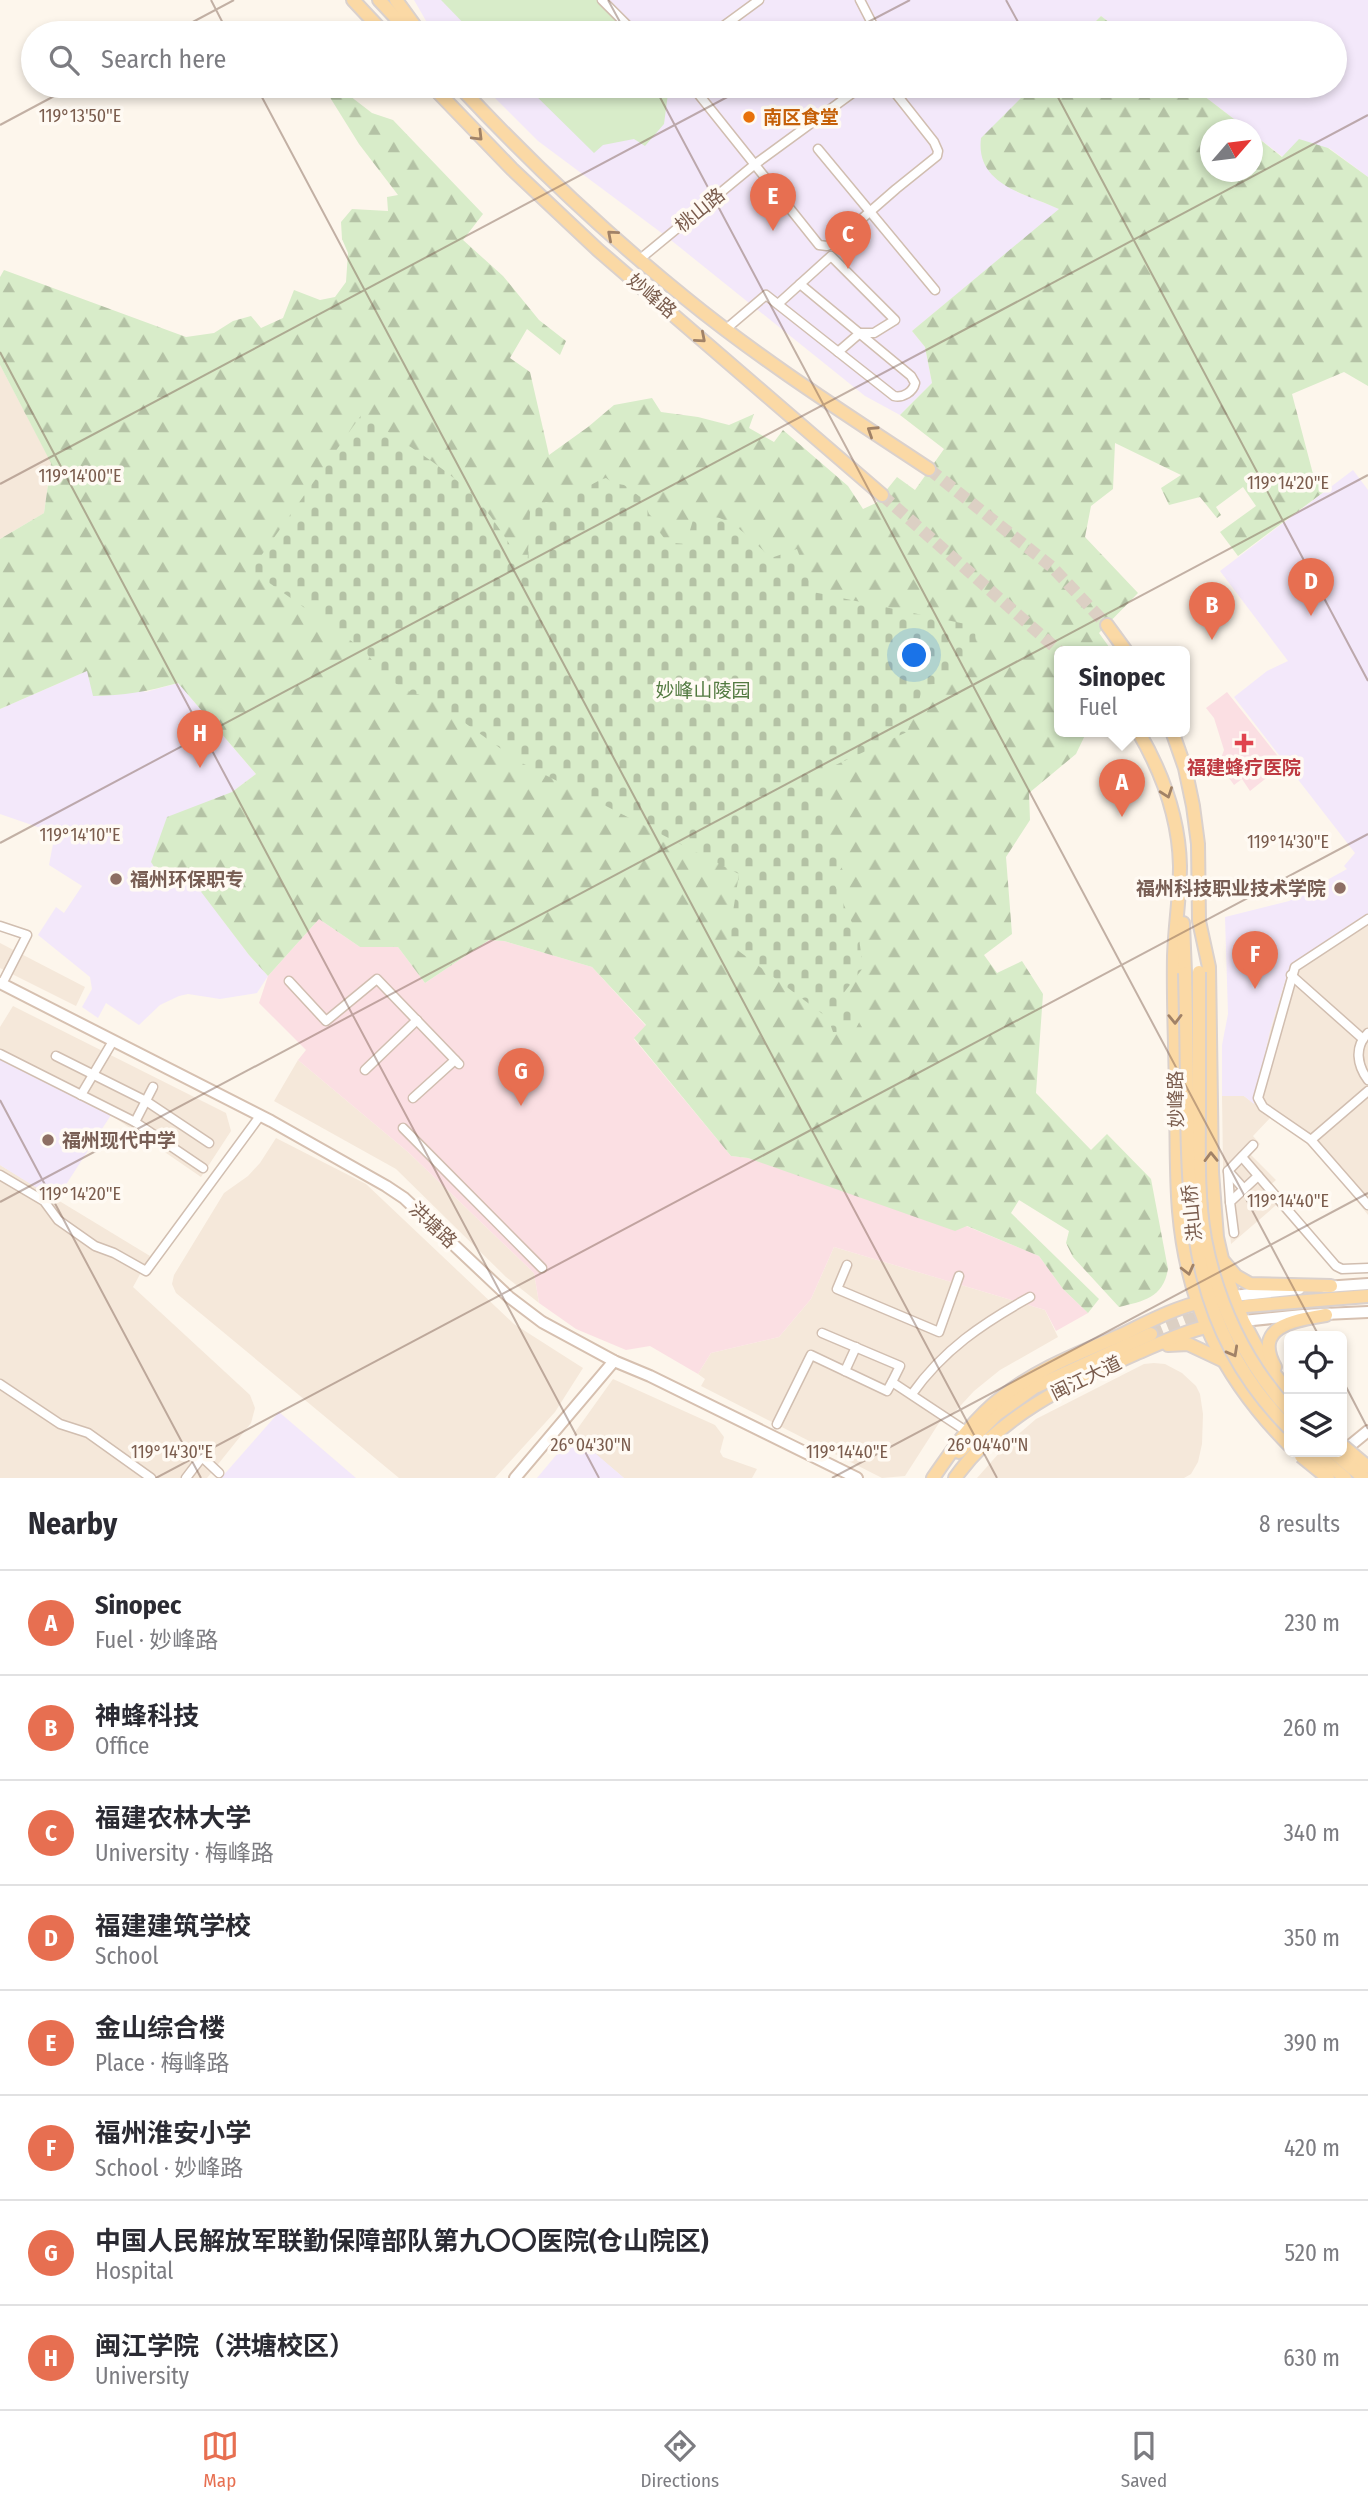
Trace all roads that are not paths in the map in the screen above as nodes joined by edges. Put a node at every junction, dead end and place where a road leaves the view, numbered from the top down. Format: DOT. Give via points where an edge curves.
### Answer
graph roads {
  1 [pos="353,0"];
  2 [pos="379,0"];
  3 [pos="396,0"];
  4 [pos="602,0"];
  5 [pos="759,0"];
  6 [pos="860,0"];
  7 [pos="373,21"];
  8 [pos="399,21"];
  9 [pos="411,21"];
  10 [pos="623,21"];
  11 [pos="730,21"];
  12 [pos="871,21"];
  13 [pos="444,98"];
  14 [pos="470,98"];
  15 [pos="701,98"];
  16 [pos="846,98"];
  17 [pos="899,98"];
  18 [pos="818,149"];
  19 [pos="754,165"];
  20 [pos="870,211"];
  21 [pos="640,259"];
  22 [pos="800,284"];
  23 [pos="935,290"];
  24 [pos="778,304"];
  25 [pos="726,329"];
  26 [pos="860,333"];
  27 [pos="838,352"];
  28 [pos="929,468"];
  29 [pos="882,495"];
  30 [pos="1107,625"];
  31 [pos="1122,646"];
  32 [pos="1141,737"];
  33 [pos="1174,737"];
  34 [pos="1180,866"];
  35 [pos="1368,919"];
  36 [pos="1199,921"];
  37 [pos="0,926"];
  38 [pos="1192,972"];
  39 [pos="1291,975"];
  40 [pos="289,981"];
  41 [pos="1,984"];
  42 [pos="417,1020"];
  43 [pos="1365,1036"];
  44 [pos="113,1041"];
  45 [pos="0,1054"];
  46 [pos="56,1056"];
  47 [pos="365,1070"];
  48 [pos="93,1074"];
  49 [pos="1368,1080"];
  50 [pos="153,1087"];
  51 [pos="1368,1091"];
  52 [pos="82,1096"];
  53 [pos="413,1098"];
  54 [pos="146,1101"];
  55 [pos="260,1116"];
  56 [pos="135,1122"];
  57 [pos="404,1128"];
  58 [pos="1311,1140"];
  59 [pos="209,1143"];
  60 [pos="1253,1145"];
  61 [pos="1242,1157"];
  62 [pos="203,1168"];
  63 [pos="1228,1171"];
  64 [pos="0,1175"];
  65 [pos="1258,1176"];
  66 [pos="1244,1189"];
  67 [pos="1230,1202"];
  68 [pos="1368,1205"];
  69 [pos="1234,1233"];
  70 [pos="1222,1259"];
  71 [pos="847,1265"];
  72 [pos="542,1268"];
  73 [pos="1368,1268"];
  74 [pos="959,1276"];
  75 [pos="1368,1284"];
  76 [pos="1331,1286"];
  77 [pos="1233,1296"];
  78 [pos="1030,1297"];
  79 [pos="1368,1298"];
  80 [pos="1198,1302"];
  81 [pos="1368,1312"];
  82 [pos="1245,1313"];
  83 [pos="1326,1315"];
  84 [pos="1207,1326"];
  85 [pos="822,1333"];
  86 [pos="856,1348"];
  87 [pos="1134,1355"];
  88 [pos="1222,1360"];
  89 [pos="614,1361"];
  90 [pos="845,1371"];
  91 [pos="1284,1379"];
  92 [pos="892,1382"];
  93 [pos="0,1384"];
  94 [pos="1284,1387"];
  95 [pos="912,1394"];
  96 [pos="1284,1404"];
  97 [pos="1284,1421"];
  98 [pos="777,1424"];
  99 [pos="1368,1430"];
  100 [pos="966,1431"];
  101 [pos="1284,1439"];
  102 [pos="1347,1449"];
  103 [pos="1303,1457"];
  104 [pos="1321,1457"];
  105 [pos="1339,1457"];
  106 [pos="963,1466"];
  107 [pos="1368,1467"];
  108 [pos="219,1473"];
  109 [pos="934,1476"];
  110 [pos="151,1478"];
  111 [pos="186,1478"];
  112 [pos="515,1478"];
  113 [pos="857,1478"];
  114 [pos="955,1478"];
  115 [pos="1308,1478"];
  116 [pos="1328,1478"];
  117 [pos="1345,1478"];
  118 [pos="1364,1478"];
  1 -- 7 [label="main road"];
  2 -- 8 [label="main road"];
  3 -- 9 [label="main road"];
  4 -- 10 [label="street"];
  5 -- 11 [label="street"];
  6 -- 12 [label="street"];
  13 -- 29 [label="main road, 妙峰路, one-way" via="598,250"];
  21 -- 14 [label="main road, 妙峰路, one-way"];
  15 -- 19 [label="street"];
  16 -- 19 [label="street, 桃山路"];
  17 -- 20 [label="street" via="934,142 938,154"];
  18 -- 20 [label="street"];
  19 -- 20 [label="street" via="819,245 834,243"];
  19 -- 21 [label="street, 桃山路"];
  20 -- 23 [label="street"];
  21 -- 25 [label="main road, 妙峰路"];
  22 -- 24 [label="street"];
  22 -- 26 [label="street"];
  22 -- 26 [label="street" via="831,256 895,320 874,333"];
  24 -- 25 [label="street" via="766,295"];
  24 -- 27 [label="street"];
  28 -- 25 [label="main road, 妙峰路, one-way"];
  26 -- 27 [label="street"];
  26 -- 27 [label="street" via="914,380 915,386 907,394 894,396"];
  30 -- 31 [label="main road"];
  32 -- 34 [label="main road, 妙峰路, one-way" via="1171,802"];
  33 -- 36 [label="main road, 妙峰路" via="1193,806"];
  34 -- 38 [label="main road"];
  34 -- 80 [label="main road, 妙峰路, one-way" via="1174,957 1176,1176 1184,1252"];
  35 -- 39 [label="street" via="1298,963"];
  36 -- 38 [label="main road"];
  70 -- 36 [label="main road, 妙峰路, one-way" via="1212,1180 1210,977"];
  37 -- 41 [label="street" via="27,935"];
  38 -- 96 [label="main road, bridge" via="1205,1239 1236,1332"];
  38 -- 97 [label="main road, 洪山桥, one-way, bridge" via="1188,1170 1196,1253 1210,1302 1230,1346 1251,1382"];
  39 -- 43 [label="street"];
  39 -- 58 [label="street" via="1259,1101"];
  40 -- 42 [label="street" via="326,1021 377,979"];
  41 -- 44 [label="street, 洪塘路"];
  42 -- 47 [label="street"];
  42 -- 53 [label="street" via="457,1062"];
  43 -- 49 [label="street" via="1358,1053"];
  44 -- 48 [label="street"];
  44 -- 55 [label="street, 洪塘路"];
  45 -- 52 [label="street"];
  46 -- 48 [label="street"];
  48 -- 52 [label="street"];
  48 -- 54 [label="street"];
  50 -- 54 [label="street"];
  51 -- 58 [label="street"];
  52 -- 56 [label="street"];
  54 -- 56 [label="street"];
  54 -- 59 [label="street"];
  55 -- 64 [label="street" via="146,1271 94,1246 66,1227 37,1196"];
  55 -- 89 [label="street, 洪塘路" via="395,1191 520,1306"];
  56 -- 62 [label="street"];
  57 -- 72 [label="street"];
  58 -- 68 [label="street"];
  60 -- 61 [label="street"];
  61 -- 63 [label="street"];
  61 -- 65 [label="street"];
  63 -- 66 [label="street"];
  63 -- 67 [label="street"];
  65 -- 66 [label="street"];
  65 -- 73 [label="street" via="1336,1266"];
  66 -- 67 [label="street"];
  67 -- 69 [label="street"];
  70 -- 76 [label="main road" via="1250,1284"];
  70 -- 77 [label="main road, 妙峰路"];
  71 -- 74 [label="street" via="837,1289 939,1332"];
  75 -- 76 [label="street"];
  76 -- 77 [label="street"];
  77 -- 80 [label="main road"];
  77 -- 82 [label="main road, 妙峰路"];
  78 -- 95 [label="street" via="956,1344"];
  79 -- 82 [label="main road, 闽江大道"];
  80 -- 84 [label="main road, 妙峰路"];
  80 -- 100 [label="main road" via="1050,1367 1002,1396"];
  81 -- 83 [label="street"];
  82 -- 83 [label="street"];
  82 -- 84 [label="main road, 闽江大道"];
  82 -- 94 [label="main road, 妙峰路" via="1271,1371"];
  83 -- 91 [label="main road" via="1288,1322 1272,1336 1269,1354"];
  84 -- 87 [label="main road, 闽江大道"];
  84 -- 88 [label="main road, 妙峰路"];
  85 -- 86 [label="street"];
  86 -- 90 [label="street"];
  86 -- 92 [label="street" via="900,1366"];
  87 -- 88 [label="main road" via="1188,1344"];
  87 -- 106 [label="main road, 闽江大道" via="1035,1404 999,1430"];
  88 -- 101 [label="main road, 妙峰路" via="1241,1390"];
  89 -- 112 [label="street"];
  89 -- 113 [label="street, 洪塘路"];
  90 -- 92 [label="street" via="887,1391"];
  90 -- 98 [label="street" via="811,1355"];
  92 -- 95 [label="street"];
  93 -- 110 [label="street" via="56,1422 88,1433"];
  95 -- 100 [label="street"];
  99 -- 115 [label="street"];
  100 -- 109 [label="main road"];
  102 -- 107 [label="main road, bridge"];
  103 -- 116 [label="main road, bridge"];
  104 -- 117 [label="main road, bridge"];
  105 -- 118 [label="main road, bridge"];
  106 -- 109 [label="main road" via="979,1439 1018,1404 1152,1336 1069,1369 1026,1392"];
  106 -- 114 [label="main road, 闽江大道"];
  108 -- 111 [label="street" via="202,1457"];
}
